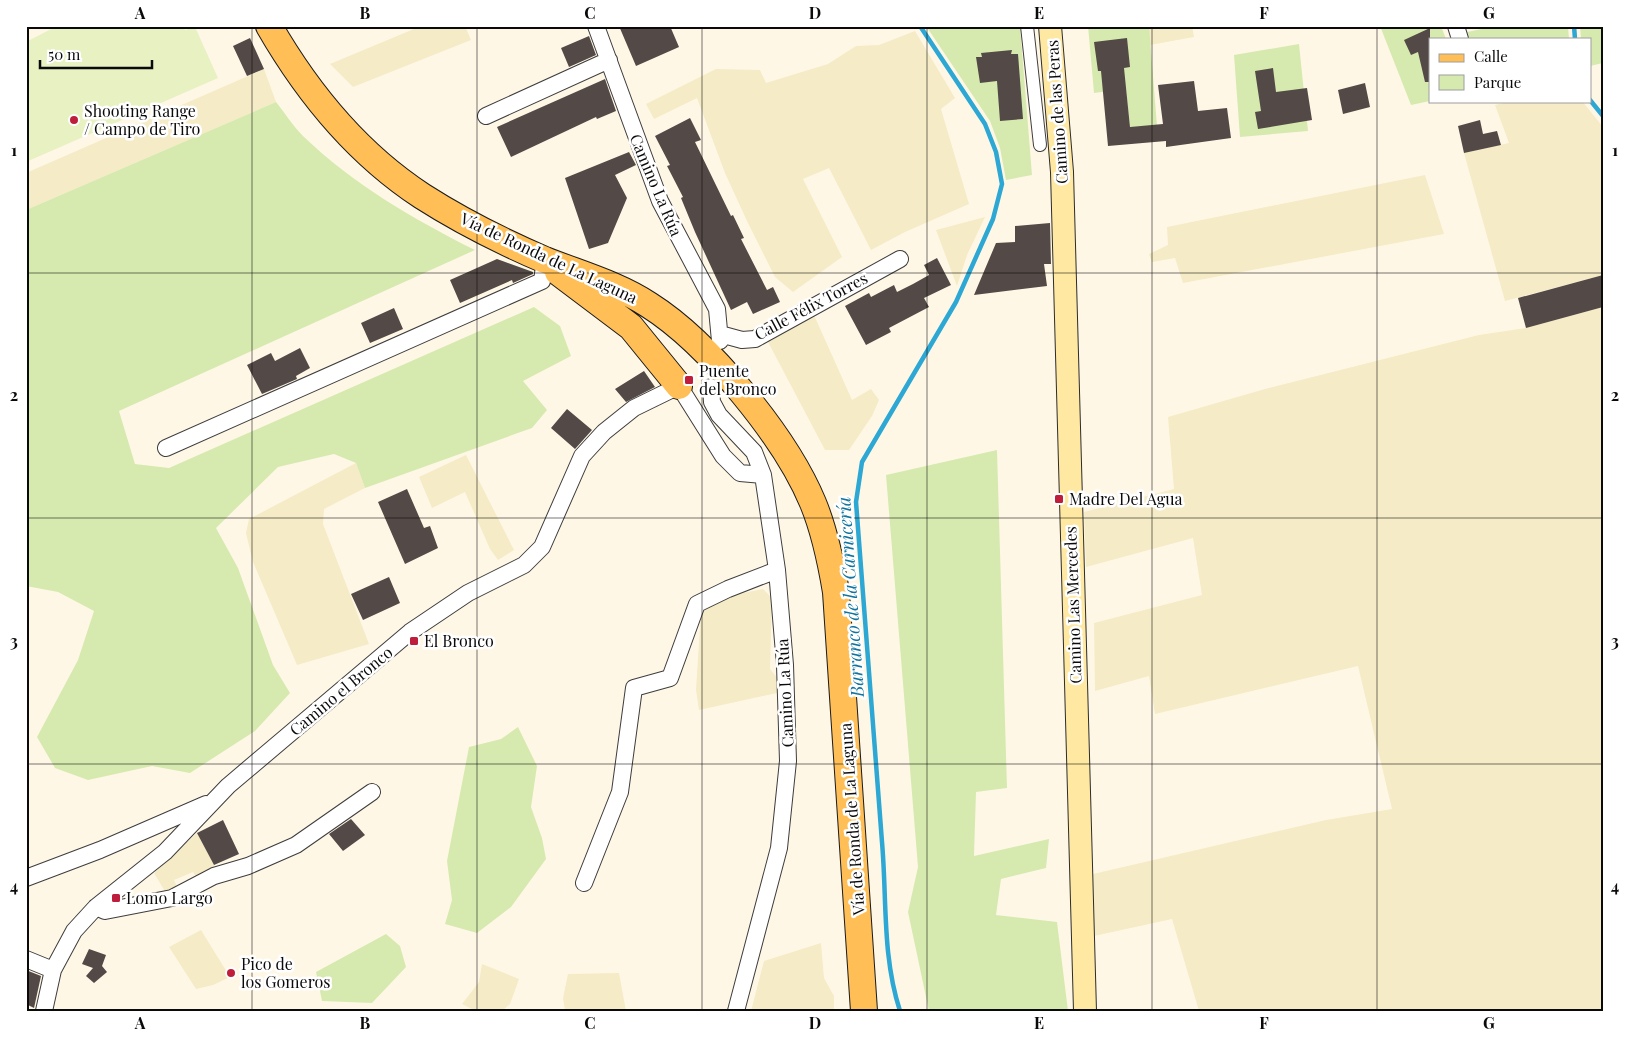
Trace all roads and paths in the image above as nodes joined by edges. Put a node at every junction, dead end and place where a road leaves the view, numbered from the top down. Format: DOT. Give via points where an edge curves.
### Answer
graph roads {
  1 [pos="269,26"];
  2 [pos="596,26"];
  3 [pos="1028,26"];
  4 [pos="1050,26"];
  5 [pos="1456,26"];
  6 [pos="1460,38"];
  7 [pos="609,60"];
  8 [pos="486,116"];
  9 [pos="1040,145"];
  10 [pos="1063,199"];
  11 [pos="545,259"];
  12 [pos="900,259"];
  13 [pos="720,338"];
  14 [pos="679,386"];
  15 [pos="711,387"];
  16 [pos="166,448"];
  17 [pos="763,475"];
  18 [pos="777,570"];
  19 [pos="372,792"];
  20 [pos="213,801"];
  21 [pos="26,878"];
  22 [pos="584,883"];
  23 [pos="96,907"];
  24 [pos="26,959"];
  25 [pos="53,970"];
  26 [pos="44,1011"];
  27 [pos="736,1011"];
  28 [pos="864,1011"];
  29 [pos="1085,1011"];
  1 -- 11 [label="main road, Vía de Ronda de La Laguna" via="315,96 382,165 421,195 474,227"];
  2 -- 7 [label="street, Camino La Rúa"];
  3 -- 9 [label="street"];
  4 -- 10 [label="main road, Camino de las Peras"];
  5 -- 6 [label="street"];
  7 -- 8 [label="street"];
  7 -- 13 [label="street, Camino La Rúa" via="660,201 716,308"];
  10 -- 29 [label="main road, Camino Las Mercedes"];
  11 -- 14 [label="main road" via="572,284 631,327"];
  11 -- 16 [label="street" via="542,280"];
  11 -- 28 [label="main road, Vía de Ronda de La Laguna" via="602,280 649,304 684,331 719,365 778,441 813,503 828,550 836,592"];
  12 -- 13 [label="street, Calle Félix Torres" via="754,339"];
  14 -- 17 [label="street" via="723,456 740,473"];
  14 -- 20 [label="street, Camino el Bronco" via="634,408 604,432 582,456 542,547 524,565 468,594 410,632"];
  15 -- 17 [label="street, Camino La Rúa" via="712,402 754,452"];
  17 -- 18 [label="street, Camino La Rúa"];
  18 -- 22 [label="street" via="697,604 670,678 634,688 620,792"];
  18 -- 27 [label="street, Camino La Rúa" via="785,665 788,761 779,848"];
  19 -- 23 [label="street" via="296,845 248,866 214,876 172,898 105,911"];
  20 -- 21 [label="street"];
  20 -- 23 [label="street, Camino el Bronco" via="165,852"];
  23 -- 25 [label="street, Camino el Bronco" via="74,931"];
  24 -- 25 [label="street"];
  25 -- 26 [label="street, Camino el Bronco"];
}
